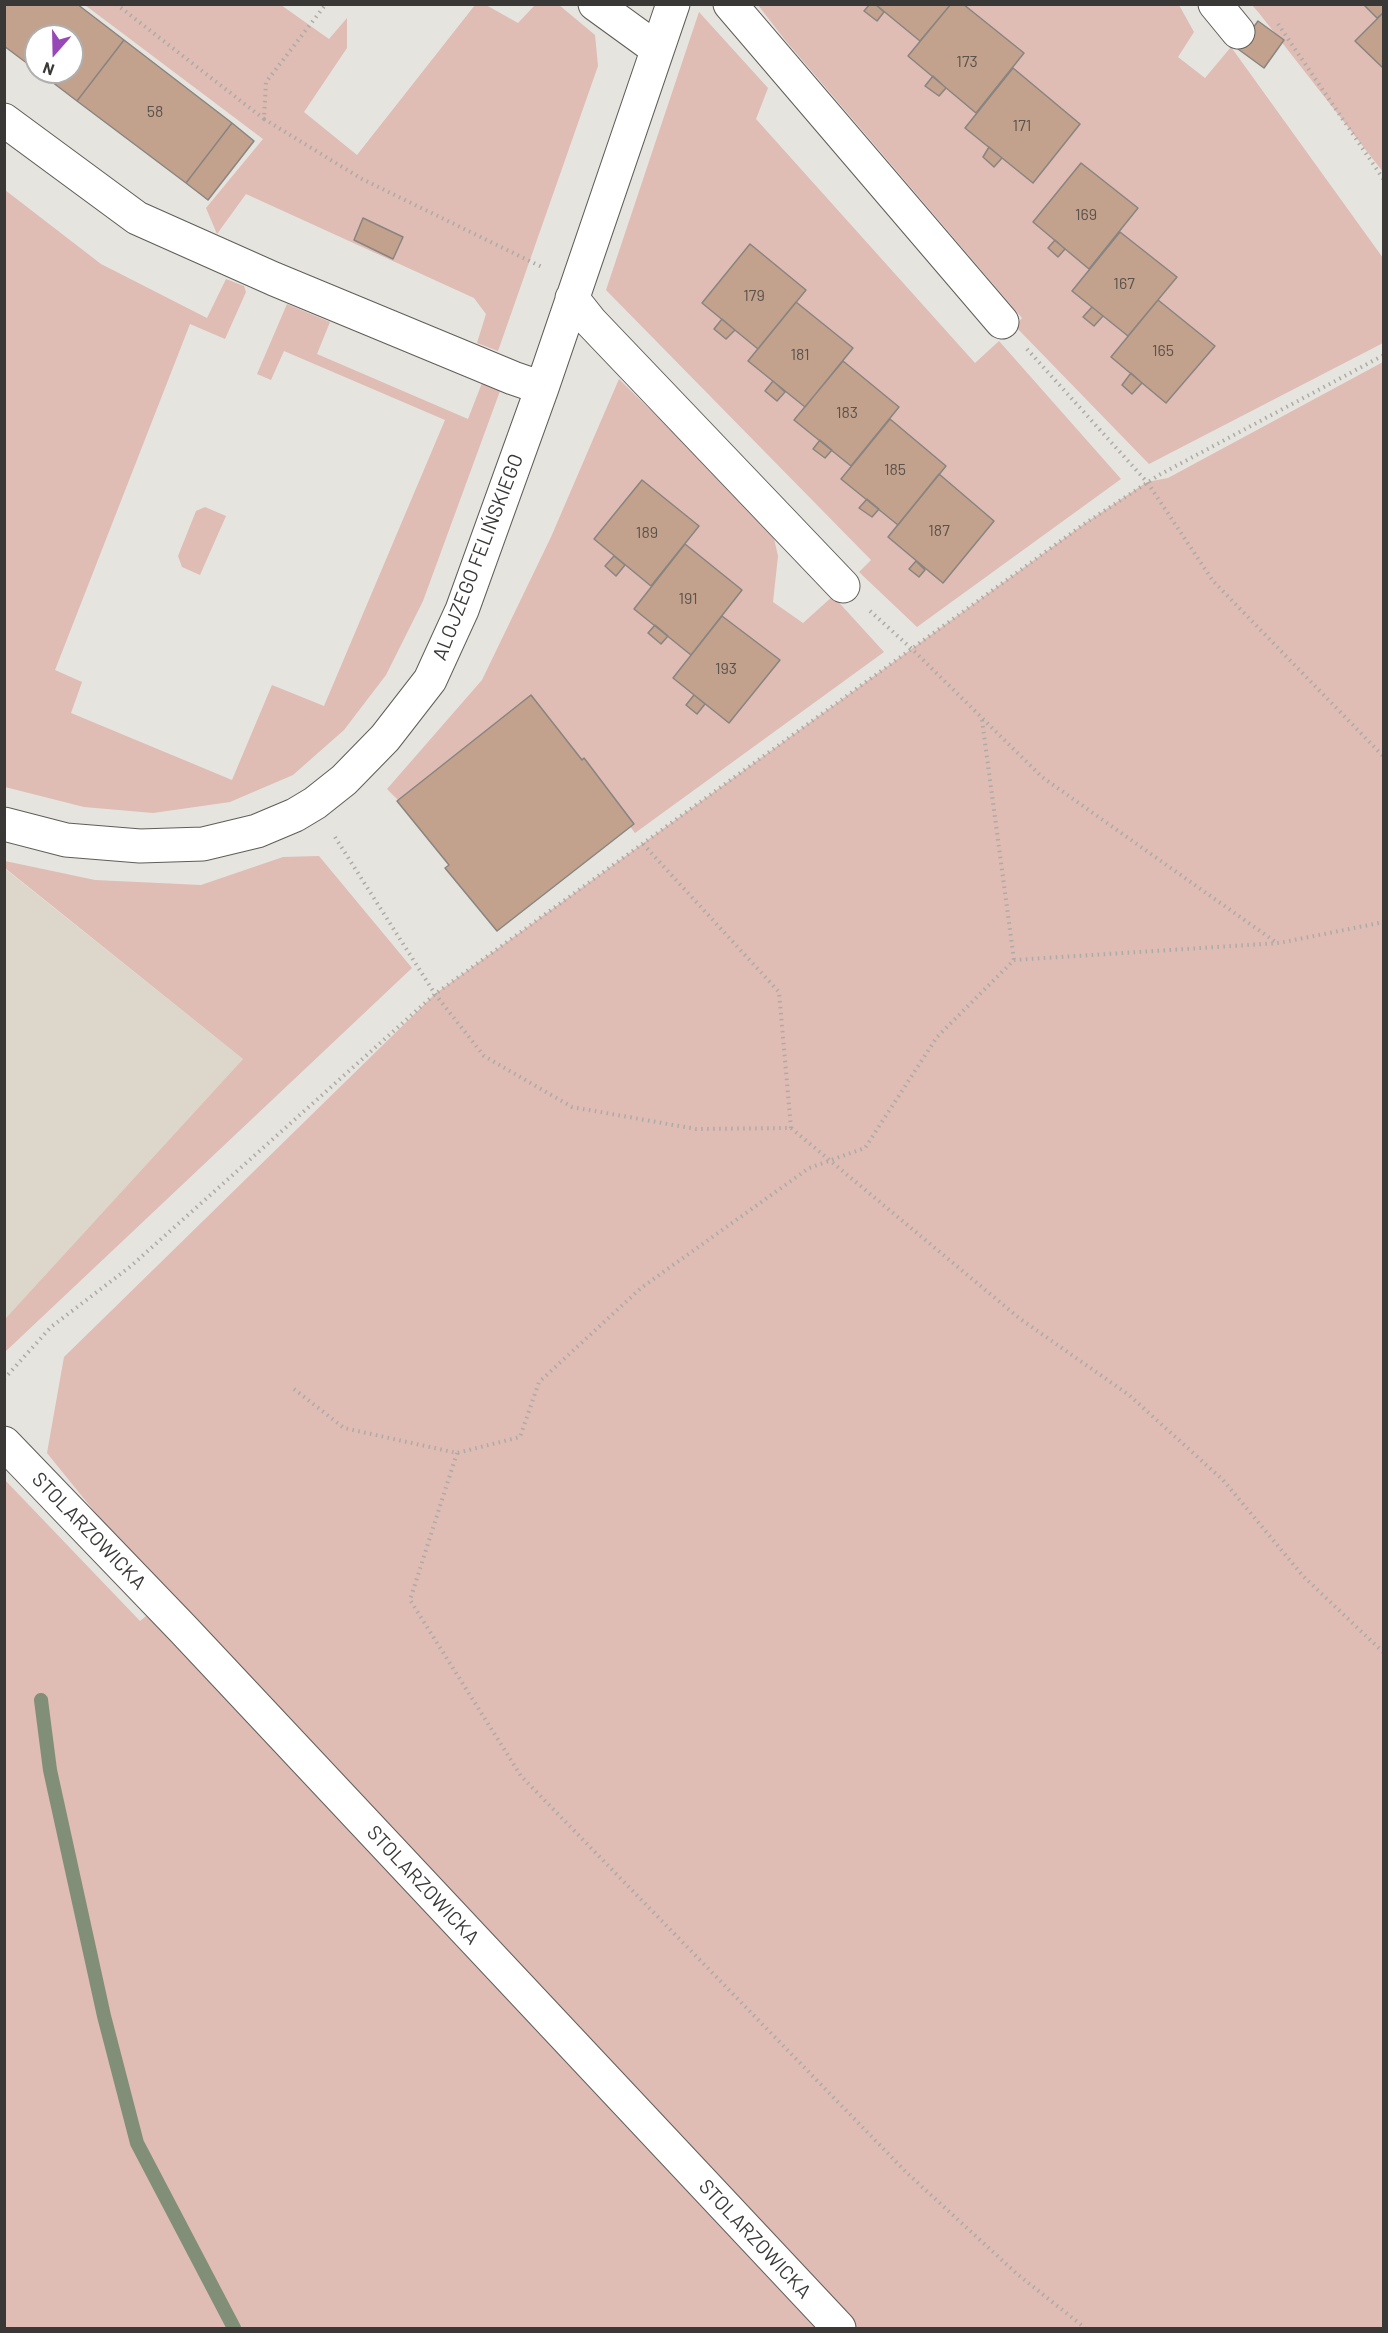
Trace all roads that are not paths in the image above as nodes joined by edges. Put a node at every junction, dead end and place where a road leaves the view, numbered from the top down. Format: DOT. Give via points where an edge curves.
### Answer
graph roads {
  1 [pos="595,4"];
  2 [pos="673,4"];
  3 [pos="730,4"];
  4 [pos="1215,4"];
  5 [pos="1238,32"];
  6 [pos="657,50"];
  7 [pos="4,120"];
  8 [pos="572,298"];
  9 [pos="1002,322"];
  10 [pos="542,388"];
  11 [pos="843,586"];
  12 [pos="4,824"];
  13 [pos="4,1443"];
  14 [pos="839,2328"];
  1 -- 6 [label="street"];
  2 -- 6 [label="street, ALOJZEGO FELIŃSKIEGO"];
  3 -- 9 [label="street"];
  4 -- 5 [label="street"];
  6 -- 8 [label="street, ALOJZEGO FELIŃSKIEGO"];
  7 -- 10 [label="street" via="137,218 274,279"];
  8 -- 10 [label="street, ALOJZEGO FELIŃSKIEGO"];
  8 -- 11 [label="street"];
  10 -- 12 [label="street, ALOJZEGO FELIŃSKIEGO" via="462,610 430,680 385,738 315,804 257,831 203,844 140,846 66,840"];
  13 -- 14 [label="street, STOLARZOWICKA"];
}
